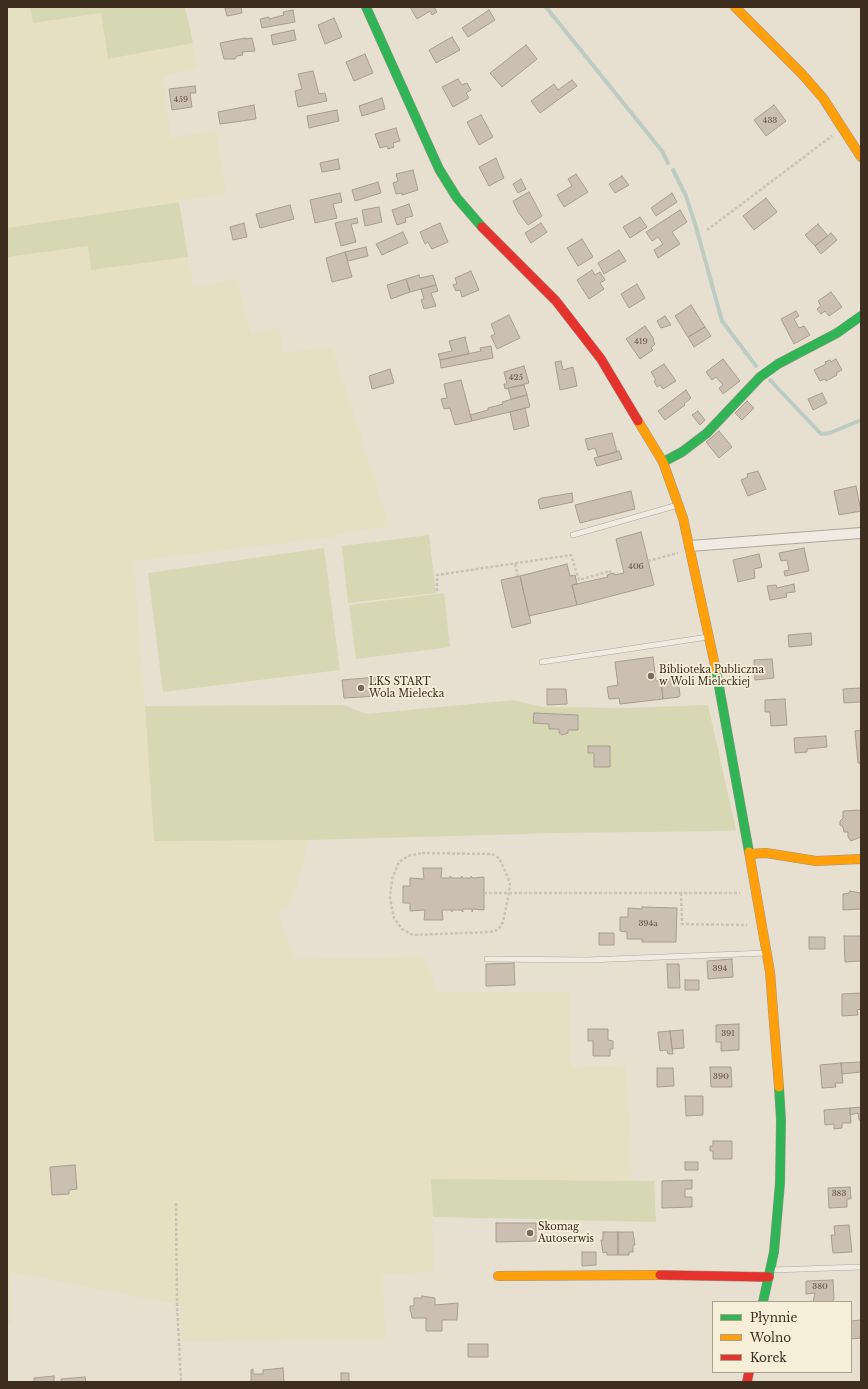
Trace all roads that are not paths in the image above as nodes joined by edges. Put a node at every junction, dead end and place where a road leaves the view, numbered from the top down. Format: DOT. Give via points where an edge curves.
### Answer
graph roads {
  1 [pos="366,7"];
  2 [pos="735,7"];
  3 [pos="861,157"];
  4 [pos="861,316"];
  5 [pos="663,462"];
  6 [pos="679,505"];
  7 [pos="861,533"];
  8 [pos="574,535"];
  9 [pos="690,546"];
  10 [pos="709,637"];
  11 [pos="542,662"];
  12 [pos="750,854"];
  13 [pos="861,859"];
  14 [pos="767,953"];
  15 [pos="487,959"];
  16 [pos="861,1267"];
  17 [pos="770,1274"];
  18 [pos="498,1276"];
  19 [pos="763,1301"];
  1 -- 5 [label="street" via="424,140 457,198 484,229 556,301 578,328"];
  2 -- 3 [label="street" via="823,98"];
  4 -- 5 [label="street" via="837,333 778,364 760,378 707,433 682,452"];
  5 -- 6 [label="street"];
  6 -- 8 [label="lane"];
  6 -- 9 [label="street"];
  7 -- 9 [label="street"];
  9 -- 10 [label="street"];
  10 -- 11 [label="lane"];
  10 -- 12 [label="street"];
  12 -- 13 [label="street" via="766,853 816,861"];
  12 -- 14 [label="street"];
  14 -- 15 [label="lane" via="587,960"];
  14 -- 17 [label="street" via="775,1022 781,1120 778,1220"];
  16 -- 17 [label="lane"];
  17 -- 18 [label="street"];
  17 -- 19 [label="street"];
}
